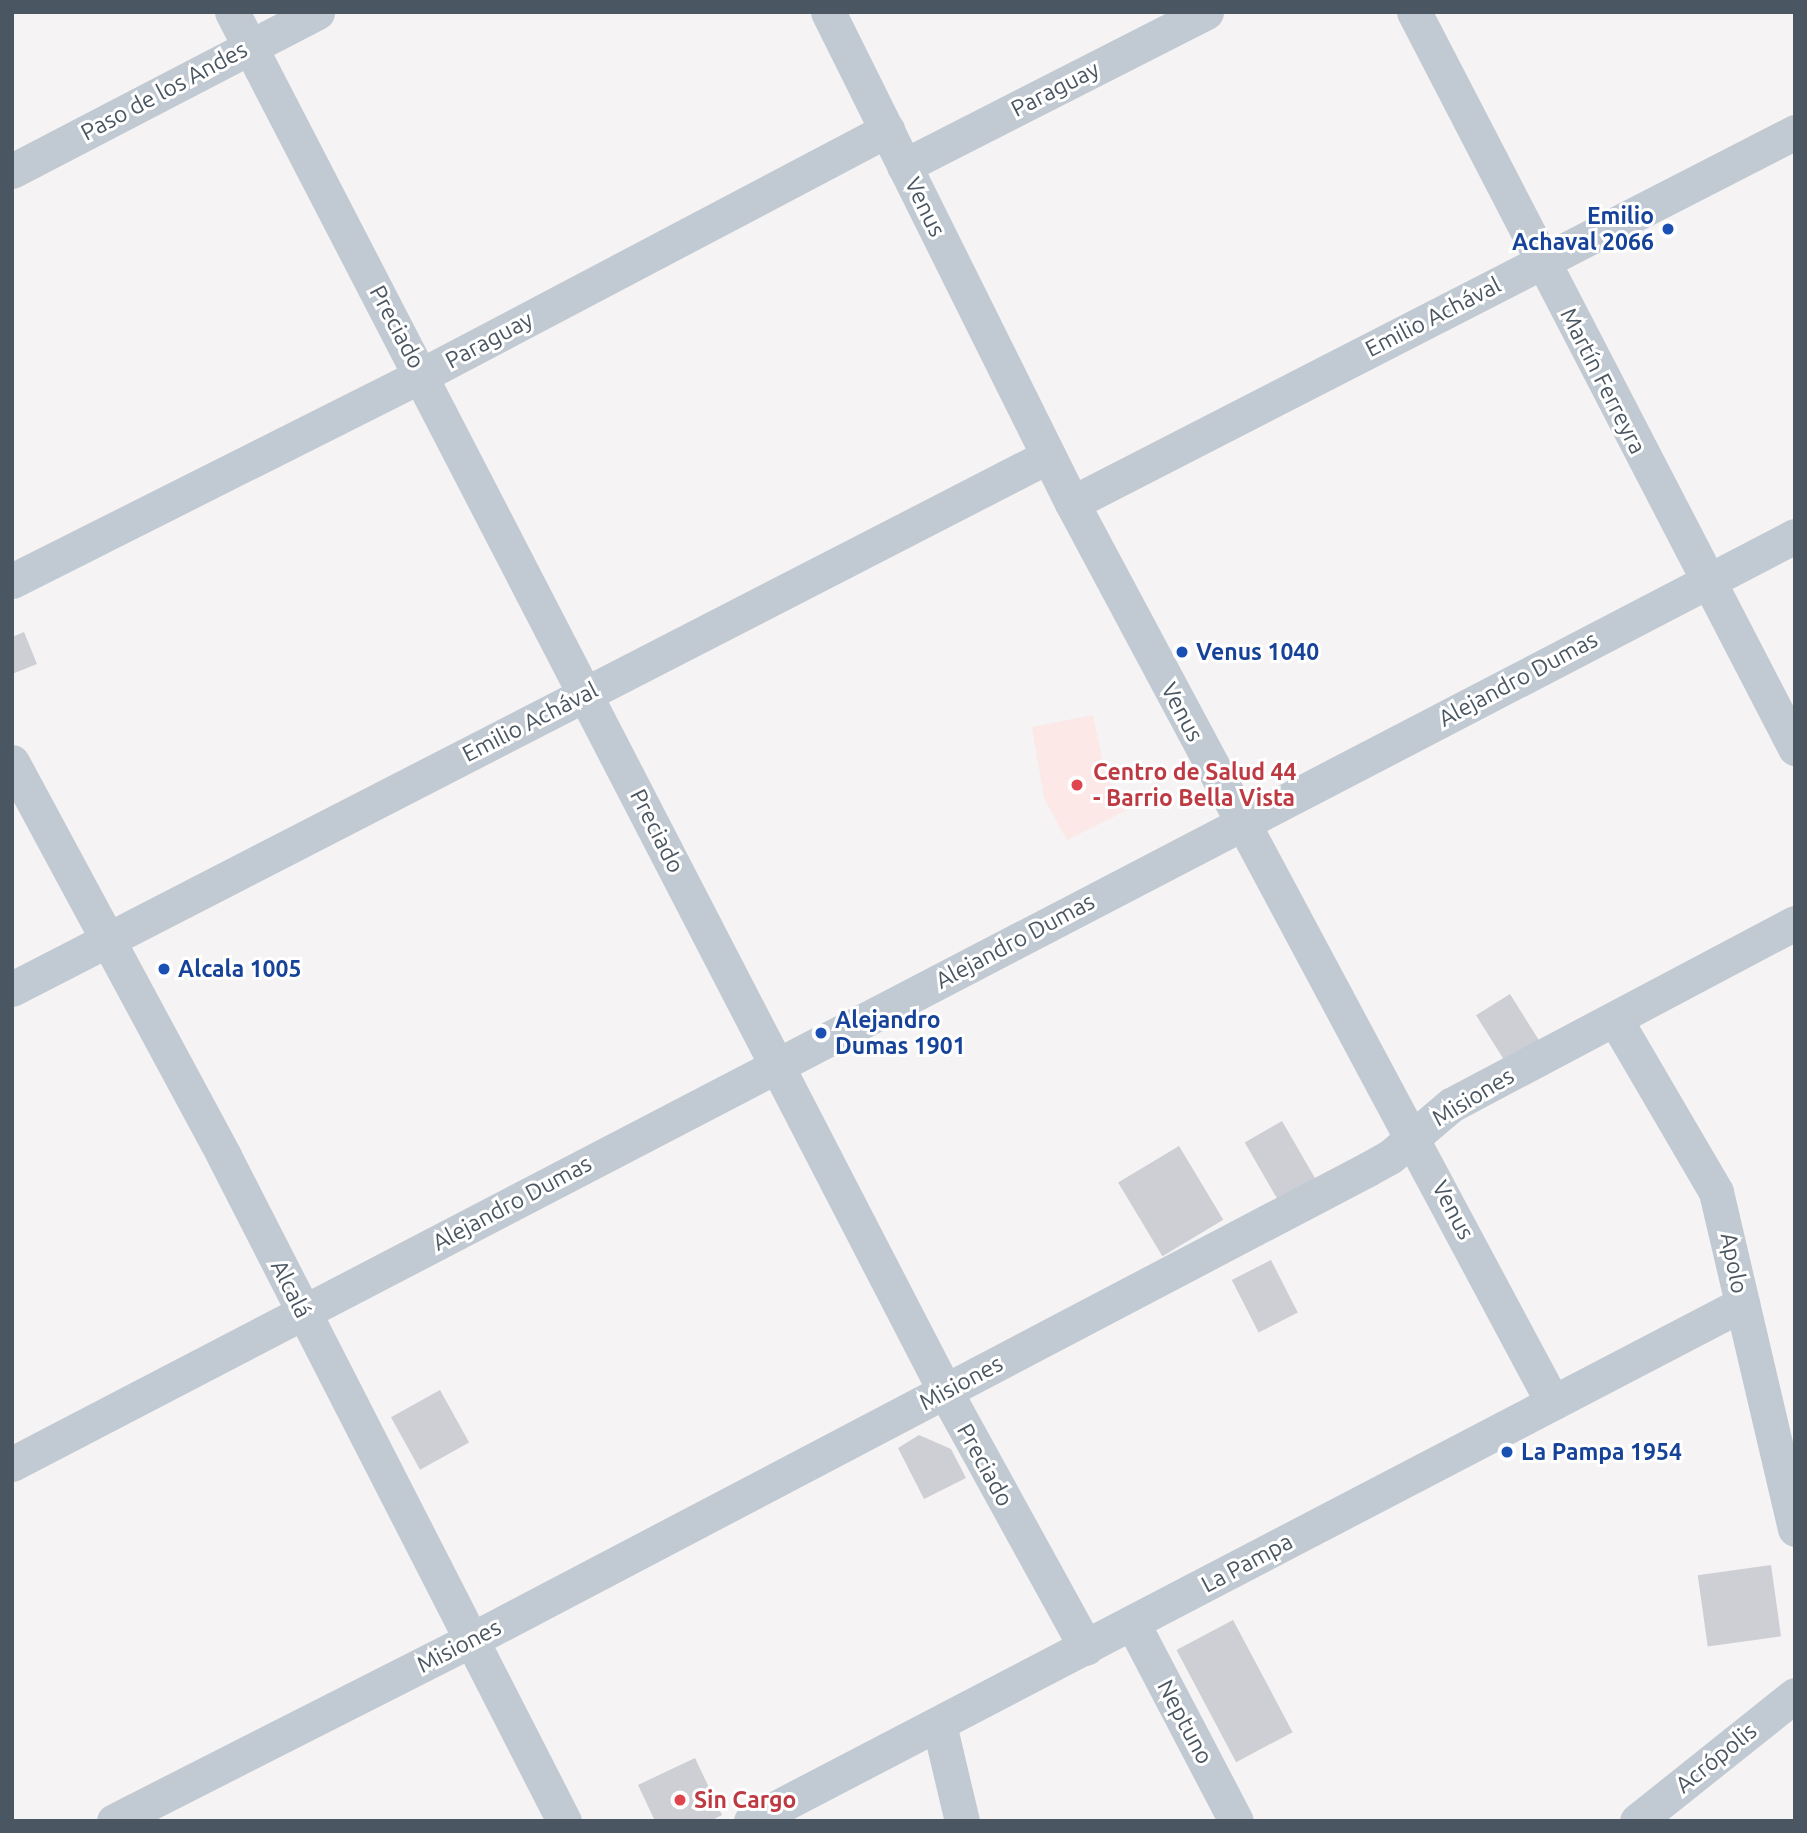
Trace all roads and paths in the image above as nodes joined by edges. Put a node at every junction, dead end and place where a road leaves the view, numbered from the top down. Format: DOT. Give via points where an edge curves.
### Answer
graph roads {
  1 [pos="232,12"];
  2 [pos="317,12"];
  3 [pos="828,12"];
  4 [pos="1206,12"];
  5 [pos="1415,12"];
  6 [pos="249,47"];
  7 [pos="887,131"];
  8 [pos="1795,132"];
  9 [pos="904,166"];
  10 [pos="12,171"];
  11 [pos="1542,261"];
  12 [pos="422,375"];
  13 [pos="1048,456"];
  14 [pos="1072,503"];
  15 [pos="1795,536"];
  16 [pos="12,581"];
  17 [pos="1706,581"];
  18 [pos="586,693"];
  19 [pos="1795,748"];
  20 [pos="12,762"];
  21 [pos="1241,824"];
  22 [pos="1795,923"];
  23 [pos="108,940"];
  24 [pos="12,989"];
  25 [pos="1615,1019"];
  26 [pos="777,1065"];
  27 [pos="1414,1136"];
  28 [pos="1741,1304"];
  29 [pos="303,1312"];
  30 [pos="945,1391"];
  31 [pos="1553,1403"];
  32 [pos="1784,1426"];
  33 [pos="12,1464"];
  34 [pos="1795,1529"];
  35 [pos="1133,1624"];
  36 [pos="473,1639"];
  37 [pos="1086,1648"];
  38 [pos="1795,1695"];
  39 [pos="939,1724"];
  40 [pos="114,1821"];
  41 [pos="564,1821"];
  42 [pos="751,1821"];
  43 [pos="962,1821"];
  44 [pos="1236,1821"];
  45 [pos="1637,1821"];
  1 -- 6 [label="street, Preciado"];
  2 -- 6 [label="street, Paso de los Andes"];
  3 -- 7 [label="street, Venus"];
  4 -- 9 [label="street, Paraguay"];
  5 -- 11 [label="street, Martín Ferreyra"];
  6 -- 10 [label="street, Paso de los Andes"];
  6 -- 12 [label="street, Preciado"];
  7 -- 9 [label="street, Venus"];
  7 -- 12 [label="street, Paraguay"];
  8 -- 11 [label="street, Emilio Achával"];
  9 -- 13 [label="street, Venus"];
  11 -- 14 [label="street, Emilio Achával"];
  11 -- 17 [label="street, Martín Ferreyra"];
  12 -- 16 [label="street, Paraguay"];
  12 -- 18 [label="street, Preciado"];
  13 -- 14 [label="street, Venus"];
  13 -- 18 [label="street, Emilio Achával"];
  14 -- 21 [label="street, Venus"];
  15 -- 17 [label="street, Alejandro Dumas"];
  17 -- 19 [label="street, Martín Ferreyra"];
  17 -- 21 [label="street, Alejandro Dumas"];
  18 -- 23 [label="street, Emilio Achával"];
  18 -- 26 [label="street, Preciado"];
  20 -- 23 [label="street, Alcalá"];
  21 -- 26 [label="street, Alejandro Dumas"];
  21 -- 27 [label="street, Venus"];
  22 -- 25 [label="street, Misiones"];
  23 -- 24 [label="street, Emilio Achával"];
  23 -- 29 [label="street, Alcalá"];
  25 -- 27 [label="street, Misiones" via="1451,1105"];
  25 -- 28 [label="street, Apolo" via="1716,1192"];
  26 -- 29 [label="street, Alejandro Dumas"];
  26 -- 30 [label="street, Preciado"];
  27 -- 30 [label="street, Misiones" via="1368,1169"];
  27 -- 31 [label="street, Venus"];
  28 -- 31 [label="street, La Pampa"];
  28 -- 32 [label="street, Apolo"];
  29 -- 33 [label="street, Alejandro Dumas"];
  29 -- 36 [label="street, Alcalá"];
  30 -- 36 [label="street, Misiones"];
  30 -- 37 [label="street, Preciado"];
  31 -- 35 [label="street, La Pampa"];
  32 -- 34 [label="street, Apolo"];
  35 -- 37 [label="street, La Pampa"];
  35 -- 44 [label="street, Neptuno"];
  36 -- 40 [label="street, Misiones"];
  36 -- 41 [label="street, Alcalá"];
  37 -- 39 [label="street, La Pampa"];
  38 -- 45 [label="street, Acrópolis"];
  39 -- 42 [label="street, La Pampa"];
  39 -- 43 [label="street"];
}
